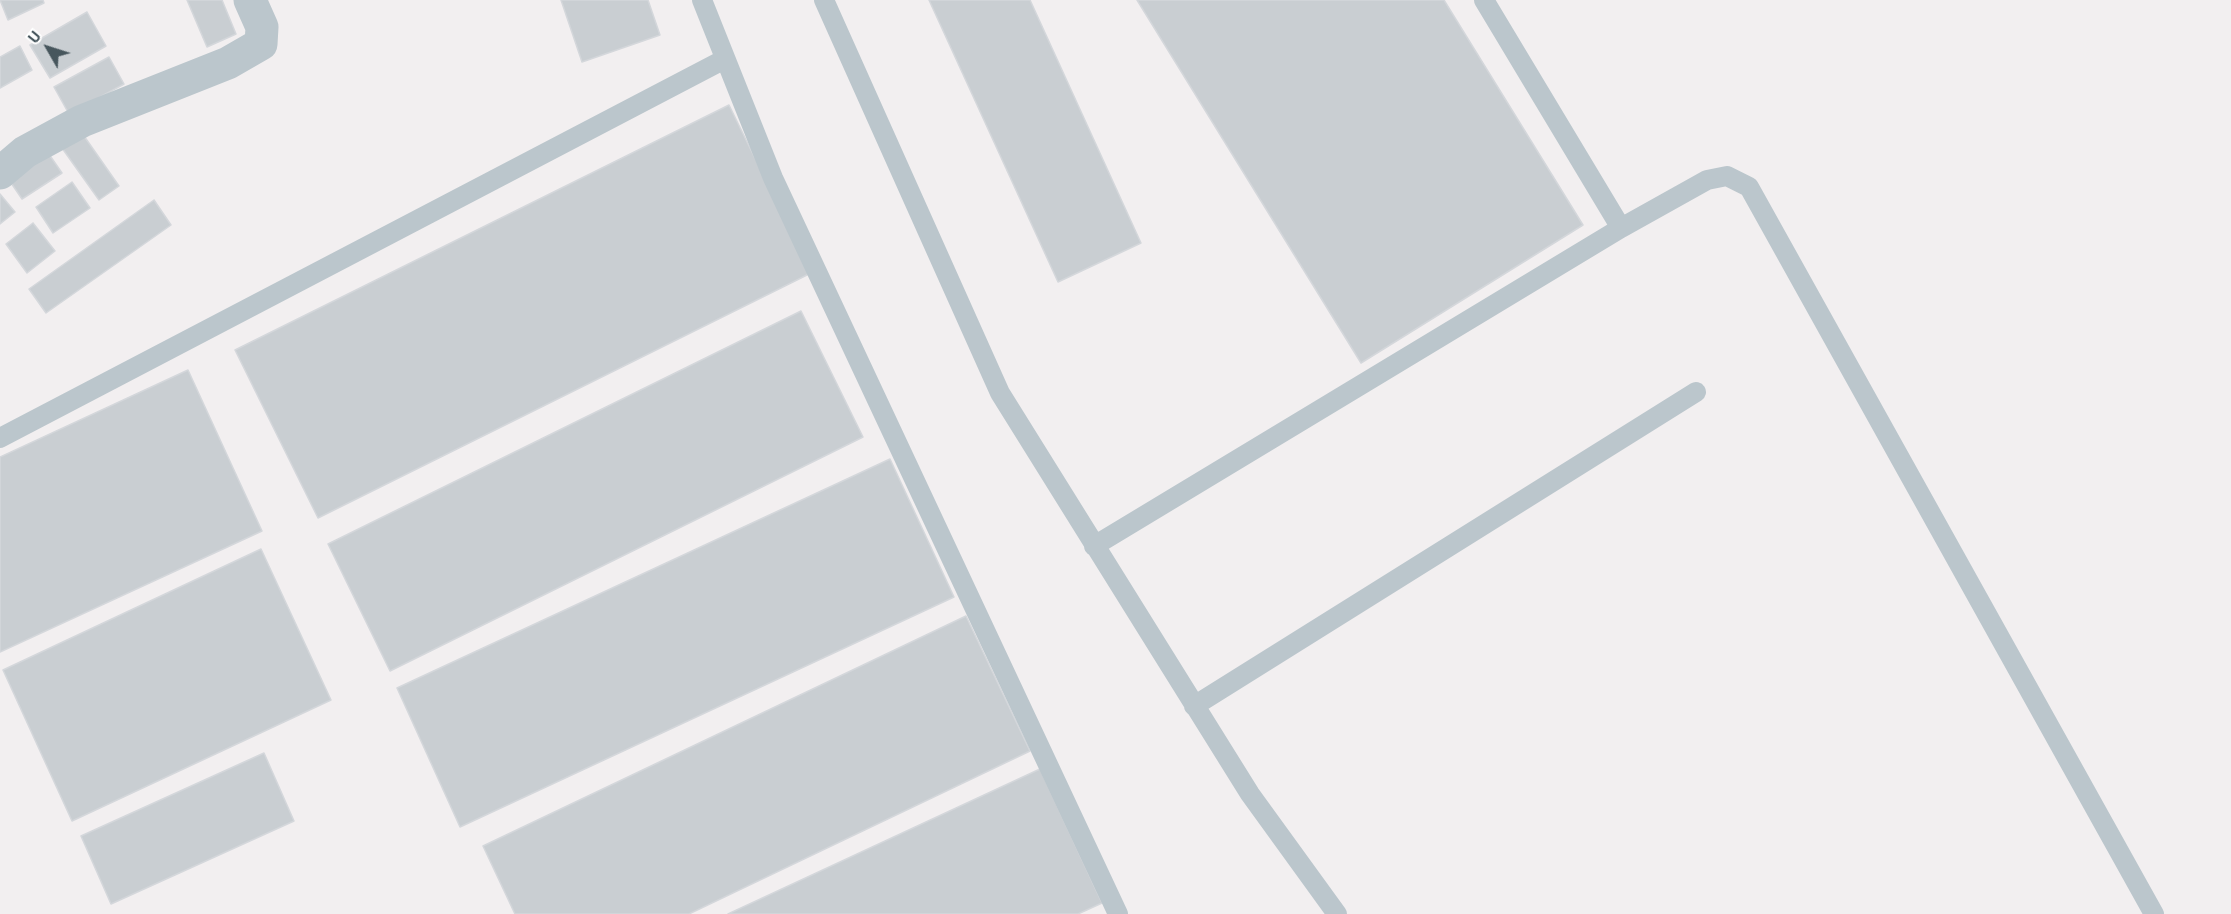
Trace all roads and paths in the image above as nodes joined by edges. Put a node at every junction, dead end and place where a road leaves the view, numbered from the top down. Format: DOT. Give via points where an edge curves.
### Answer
graph roads {
  1 [pos="250,0"];
  2 [pos="702,0"];
  3 [pos="824,0"];
  4 [pos="1484,0"];
  5 [pos="725,58"];
  6 [pos="0,173"];
  7 [pos="1621,228"];
  8 [pos="1696,392"];
  9 [pos="0,438"];
  10 [pos="1094,546"];
  11 [pos="1194,706"];
  12 [pos="1118,914"];
  13 [pos="1337,914"];
  14 [pos="2154,914"];
  1 -- 6 [label="street" via="262,27 261,44 228,63 82,121 25,152"];
  2 -- 5 [label="lane"];
  3 -- 10 [label="lane" via="999,393"];
  4 -- 7 [label="lane"];
  5 -- 9 [label="lane"];
  5 -- 12 [label="lane" via="773,178"];
  7 -- 10 [label="lane"];
  7 -- 14 [label="lane" via="1707,180 1727,176 1749,187"];
  8 -- 11 [label="lane"];
  10 -- 11 [label="lane"];
  11 -- 13 [label="lane" via="1250,794"];
}
